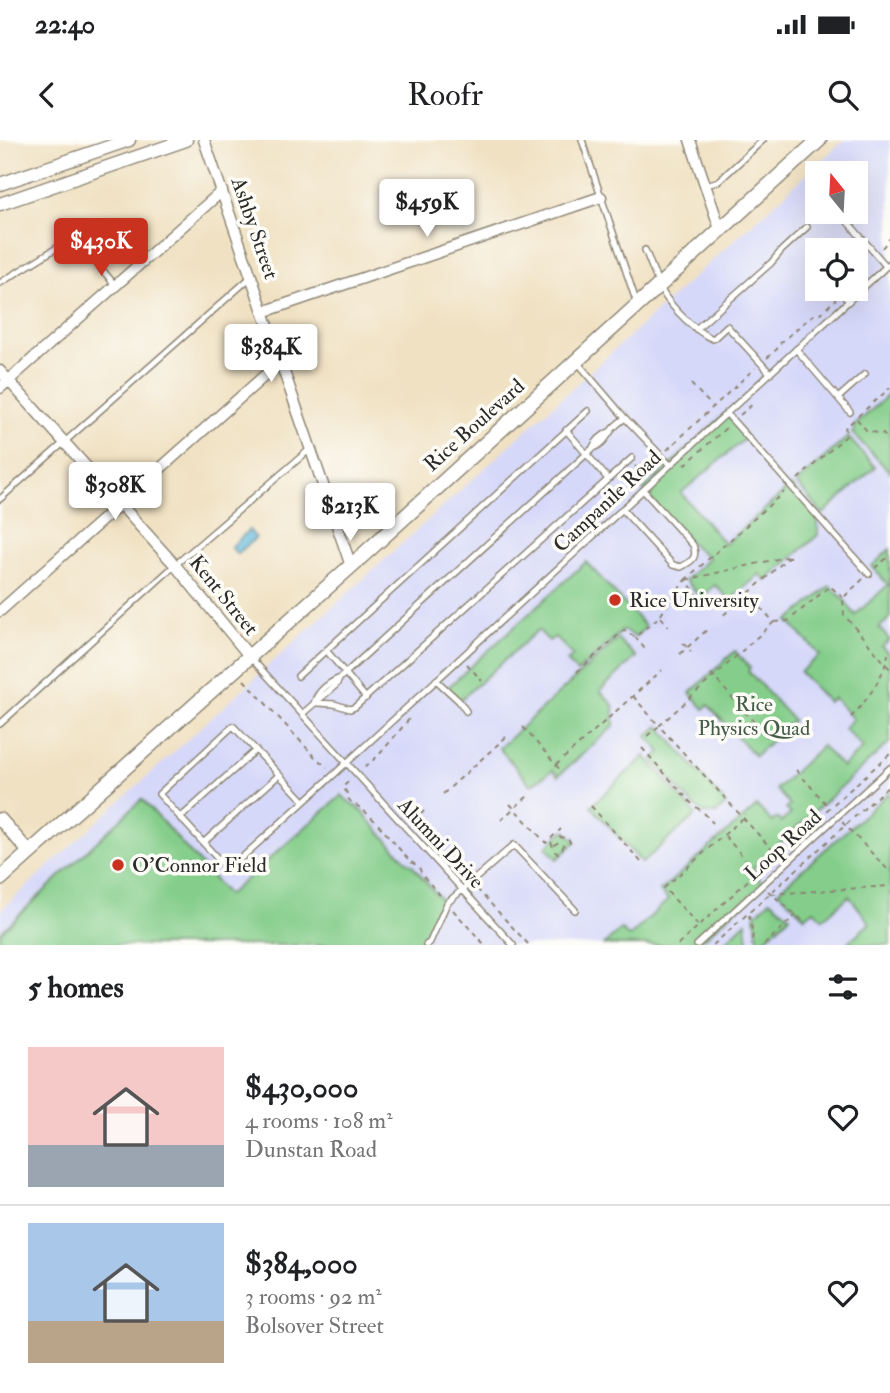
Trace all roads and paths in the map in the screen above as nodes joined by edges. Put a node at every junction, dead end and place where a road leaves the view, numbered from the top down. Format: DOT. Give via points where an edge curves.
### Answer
graph roads {
  1 [pos="129,140"];
  2 [pos="186,140"];
  3 [pos="204,140"];
  4 [pos="582,140"];
  5 [pos="690,140"];
  6 [pos="763,140"];
  7 [pos="818,140"];
  8 [pos="0,184"];
  9 [pos="705,186"];
  10 [pos="222,191"];
  11 [pos="601,197"];
  12 [pos="0,204"];
  13 [pos="850,224"];
  14 [pos="807,228"];
  15 [pos="720,229"];
  16 [pos="645,250"];
  17 [pos="888,264"];
  18 [pos="251,277"];
  19 [pos="0,283"];
  20 [pos="868,283"];
  21 [pos="660,284"];
  22 [pos="115,286"];
  23 [pos="831,301"];
  24 [pos="849,301"];
  25 [pos="637,304"];
  26 [pos="263,312"];
  27 [pos="696,329"];
  28 [pos="796,349"];
  29 [pos="576,360"];
  30 [pos="280,362"];
  31 [pos="761,363"];
  32 [pos="0,371"];
  33 [pos="770,373"];
  34 [pos="865,374"];
  35 [pos="691,384"];
  36 [pos="4,385"];
  37 [pos="838,398"];
  38 [pos="713,407"];
  39 [pos="588,411"];
  40 [pos="850,412"];
  41 [pos="726,413"];
  42 [pos="625,418"];
  43 [pos="856,418"];
  44 [pos="566,430"];
  45 [pos="64,442"];
  46 [pos="890,442"];
  47 [pos="310,449"];
  48 [pos="587,454"];
  49 [pos="660,455"];
  50 [pos="631,459"];
  51 [pos="670,465"];
  52 [pos="642,472"];
  53 [pos="608,479"];
  54 [pos="651,483"];
  55 [pos="643,490"];
  56 [pos="0,499"];
  57 [pos="121,505"];
  58 [pos="622,509"];
  59 [pos="890,555"];
  60 [pos="175,565"];
  61 [pos="351,566"];
  62 [pos="869,574"];
  63 [pos="685,580"];
  64 [pos="748,594"];
  65 [pos="701,598"];
  66 [pos="842,598"];
  67 [pos="0,611"];
  68 [pos="660,616"];
  69 [pos="720,618"];
  70 [pos="774,622"];
  71 [pos="669,627"];
  72 [pos="708,629"];
  73 [pos="635,637"];
  74 [pos="683,643"];
  75 [pos="687,647"];
  76 [pos="645,649"];
  77 [pos="326,650"];
  78 [pos="691,652"];
  79 [pos="680,654"];
  80 [pos="888,654"];
  81 [pos="250,657"];
  82 [pos="461,657"];
  83 [pos="887,665"];
  84 [pos="890,668"];
  85 [pos="662,670"];
  86 [pos="577,672"];
  87 [pos="346,673"];
  88 [pos="712,675"];
  89 [pos="298,676"];
  90 [pos="242,678"];
  91 [pos="436,680"];
  92 [pos="482,681"];
  93 [pos="633,696"];
  94 [pos="366,698"];
  95 [pos="314,702"];
  96 [pos="466,710"];
  97 [pos="302,714"];
  98 [pos="851,717"];
  99 [pos="0,724"];
  100 [pos="659,726"];
  101 [pos="523,727"];
  102 [pos="647,736"];
  103 [pos="506,737"];
  104 [pos="771,741"];
  105 [pos="642,748"];
  106 [pos="256,750"];
  107 [pos="890,754"];
  108 [pos="346,762"];
  109 [pos="556,765"];
  110 [pos="890,768"];
  111 [pos="796,769"];
  112 [pos="562,772"];
  113 [pos="334,774"];
  114 [pos="279,775"];
  115 [pos="348,782"];
  116 [pos="890,785"];
  117 [pos="344,786"];
  118 [pos="443,794"];
  119 [pos="529,795"];
  120 [pos="304,801"];
  121 [pos="510,804"];
  122 [pos="592,806"];
  123 [pos="514,808"];
  124 [pos="829,808"];
  125 [pos="424,811"];
  126 [pos="745,814"];
  127 [pos="837,817"];
  128 [pos="180,818"];
  129 [pos="743,818"];
  130 [pos="0,819"];
  131 [pos="501,820"];
  132 [pos="413,821"];
  133 [pos="713,823"];
  134 [pos="846,827"];
  135 [pos="561,829"];
  136 [pos="557,834"];
  137 [pos="724,835"];
  138 [pos="561,837"];
  139 [pos="550,840"];
  140 [pos="203,843"];
  141 [pos="553,845"];
  142 [pos="30,853"];
  143 [pos="776,855"];
  144 [pos="642,863"];
  145 [pos="890,872"];
  146 [pos="755,874"];
  147 [pos="0,879"];
  148 [pos="763,884"];
  149 [pos="890,886"];
  150 [pos="462,889"];
  151 [pos="770,894"];
  152 [pos="447,903"];
  153 [pos="575,910"];
  154 [pos="748,914"];
  155 [pos="796,915"];
  156 [pos="802,920"];
  157 [pos="699,926"];
  158 [pos="426,945"];
  159 [pos="485,945"];
  160 [pos="513,945"];
  161 [pos="678,945"];
  162 [pos="697,945"];
  163 [pos="714,945"];
  164 [pos="751,945"];
  165 [pos="764,945"];
  1 -- 8 [label="street"];
  2 -- 12 [label="street"];
  3 -- 10 [label="street, Ashby Street"];
  4 -- 11 [label="lane"];
  5 -- 9 [label="street"];
  6 -- 9 [label="lane" via="719,181"];
  7 -- 15 [label="main road, Rice Boulevard"];
  9 -- 15 [label="street"];
  10 -- 18 [label="street, Ashby Street"];
  10 -- 22 [label="street"];
  11 -- 25 [label="lane"];
  11 -- 26 [label="street"];
  13 -- 17 [label="lane"];
  14 -- 27 [label="lane"];
  15 -- 21 [label="main road, Rice Boulevard"];
  16 -- 21 [label="lane"];
  17 -- 20 [label="lane, Campanile Road"];
  18 -- 26 [label="street, Ashby Street"];
  18 -- 45 [label="lane"];
  19 -- 22 [label="lane" via="74,240"];
  21 -- 25 [label="main road, Rice Boulevard"];
  21 -- 27 [label="lane"];
  22 -- 36 [label="street"];
  23 -- 31 [label="path"];
  24 -- 28 [label="lane, Campanile Road"];
  25 -- 29 [label="main road, Rice Boulevard"];
  26 -- 30 [label="street, Ashby Street"];
  27 -- 31 [label="lane" via="713,339 727,326"];
  28 -- 33 [label="lane, Campanile Road"];
  28 -- 37 [label="lane"];
  29 -- 42 [label="lane"];
  29 -- 61 [label="main road, Rice Boulevard"];
  30 -- 47 [label="street, Ashby Street"];
  30 -- 57 [label="street"];
  31 -- 33 [label="lane"];
  31 -- 38 [label="path"];
  32 -- 36 [label="street, Kent Street"];
  33 -- 41 [label="lane, Campanile Road"];
  34 -- 37 [label="lane"];
  35 -- 38 [label="path"];
  36 -- 45 [label="street, Kent Street"];
  37 -- 40 [label="lane"];
  38 -- 49 [label="path"];
  39 -- 44 [label="lane"];
  41 -- 51 [label="lane, Campanile Road"];
  41 -- 62 [label="lane"];
  42 -- 48 [label="lane"];
  42 -- 49 [label="lane"];
  43 -- 46 [label="path" via="867,431"];
  44 -- 48 [label="lane"];
  44 -- 77 [label="lane"];
  45 -- 56 [label="lane"];
  45 -- 57 [label="street, Kent Street"];
  47 -- 60 [label="lane"];
  47 -- 61 [label="street, Ashby Street"];
  48 -- 53 [label="lane"];
  48 -- 87 [label="lane"];
  49 -- 51 [label="lane"];
  49 -- 52 [label="path"];
  50 -- 52 [label="path"];
  50 -- 53 [label="lane"];
  51 -- 54 [label="lane, Campanile Road"];
  52 -- 54 [label="path"];
  53 -- 94 [label="lane"];
  54 -- 55 [label="lane, Campanile Road"];
  55 -- 58 [label="lane, Campanile Road"];
  55 -- 58 [label="lane" via="693,545 694,557 689,563 673,565"];
  57 -- 60 [label="street, Kent Street"];
  57 -- 67 [label="street"];
  58 -- 82 [label="lane, Campanile Road"];
  59 -- 62 [label="path"];
  60 -- 81 [label="street, Kent Street"];
  60 -- 99 [label="lane"];
  61 -- 81 [label="main road, Rice Boulevard"];
  62 -- 66 [label="path"];
  63 -- 64 [label="path" via="791,557"];
  63 -- 65 [label="path"];
  63 -- 68 [label="path"];
  64 -- 69 [label="path"];
  64 -- 70 [label="path"];
  66 -- 70 [label="path" via="830,586 789,621"];
  66 -- 83 [label="path" via="844,615"];
  68 -- 71 [label="path"];
  68 -- 73 [label="path"];
  70 -- 88 [label="path"];
  72 -- 75 [label="path"];
  73 -- 76 [label="path"];
  73 -- 86 [label="path" via="624,630"];
  74 -- 75 [label="path"];
  75 -- 78 [label="path"];
  75 -- 79 [label="path"];
  77 -- 87 [label="lane"];
  77 -- 89 [label="lane"];
  80 -- 83 [label="path"];
  81 -- 97 [label="lane, Alumni Drive"];
  81 -- 142 [label="main road, Rice Boulevard"];
  82 -- 91 [label="lane, Campanile Road"];
  82 -- 92 [label="path"];
  83 -- 84 [label="path"];
  83 -- 98 [label="path" via="863,706"];
  85 -- 93 [label="path"];
  87 -- 94 [label="lane"];
  87 -- 95 [label="lane"];
  88 -- 100 [label="path"];
  88 -- 104 [label="path"];
  90 -- 113 [label="path"];
  91 -- 96 [label="lane"];
  91 -- 108 [label="lane, Campanile Road"];
  93 -- 100 [label="path"];
  93 -- 109 [label="path"];
  94 -- 95 [label="lane" via="353,709"];
  95 -- 97 [label="lane"];
  97 -- 108 [label="lane, Alumni Drive"];
  100 -- 102 [label="path"];
  100 -- 129 [label="path"];
  101 -- 109 [label="path"];
  103 -- 118 [label="path"];
  105 -- 133 [label="path"];
  106 -- 114 [label="lane"];
  106 -- 128 [label="lane"];
  106 -- 128 [label="lane" via="233,726 159,794"];
  107 -- 124 [label="path"];
  108 -- 113 [label="lane, Campanile Road"];
  108 -- 150 [label="lane, Alumni Drive"];
  109 -- 112 [label="path"];
  110 -- 127 [label="lane, Loop Road"];
  111 -- 124 [label="path"];
  113 -- 117 [label="path"];
  113 -- 120 [label="lane, Campanile Road"];
  114 -- 120 [label="lane"];
  114 -- 140 [label="lane"];
  115 -- 117 [label="path"];
  116 -- 134 [label="path"];
  117 -- 152 [label="path" via="350,801 368,813"];
  119 -- 123 [label="path"];
  120 -- 140 [label="lane, Campanile Road" via="228,870"];
  121 -- 123 [label="path"];
  122 -- 144 [label="path"];
  123 -- 131 [label="path"];
  123 -- 139 [label="path" via="546,843"];
  124 -- 143 [label="path"];
  125 -- 132 [label="path"];
  126 -- 129 [label="path"];
  127 -- 134 [label="path"];
  127 -- 148 [label="lane, Loop Road"];
  128 -- 140 [label="lane"];
  129 -- 137 [label="path"];
  129 -- 143 [label="path"];
  130 -- 142 [label="street"];
  134 -- 145 [label="path"];
  134 -- 151 [label="path"];
  135 -- 136 [label="path"];
  136 -- 138 [label="path"];
  136 -- 139 [label="path"];
  137 -- 146 [label="path"];
  137 -- 157 [label="path" via="664,888"];
  138 -- 141 [label="path"];
  138 -- 141 [label="path" via="570,842 561,853 555,853"];
  139 -- 141 [label="path"];
  142 -- 147 [label="main road, Rice Boulevard"];
  143 -- 146 [label="path"];
  146 -- 148 [label="path"];
  146 -- 157 [label="path"];
  148 -- 151 [label="path"];
  148 -- 162 [label="lane, Loop Road"];
  149 -- 151 [label="path"];
  150 -- 152 [label="lane"];
  150 -- 153 [label="lane" via="514,845"];
  150 -- 160 [label="lane, Alumni Drive"];
  151 -- 154 [label="path"];
  151 -- 155 [label="path"];
  152 -- 158 [label="lane"];
  152 -- 159 [label="path"];
  154 -- 163 [label="path"];
  154 -- 164 [label="path"];
  155 -- 156 [label="path"];
  155 -- 165 [label="path"];
  157 -- 161 [label="path"];
}
